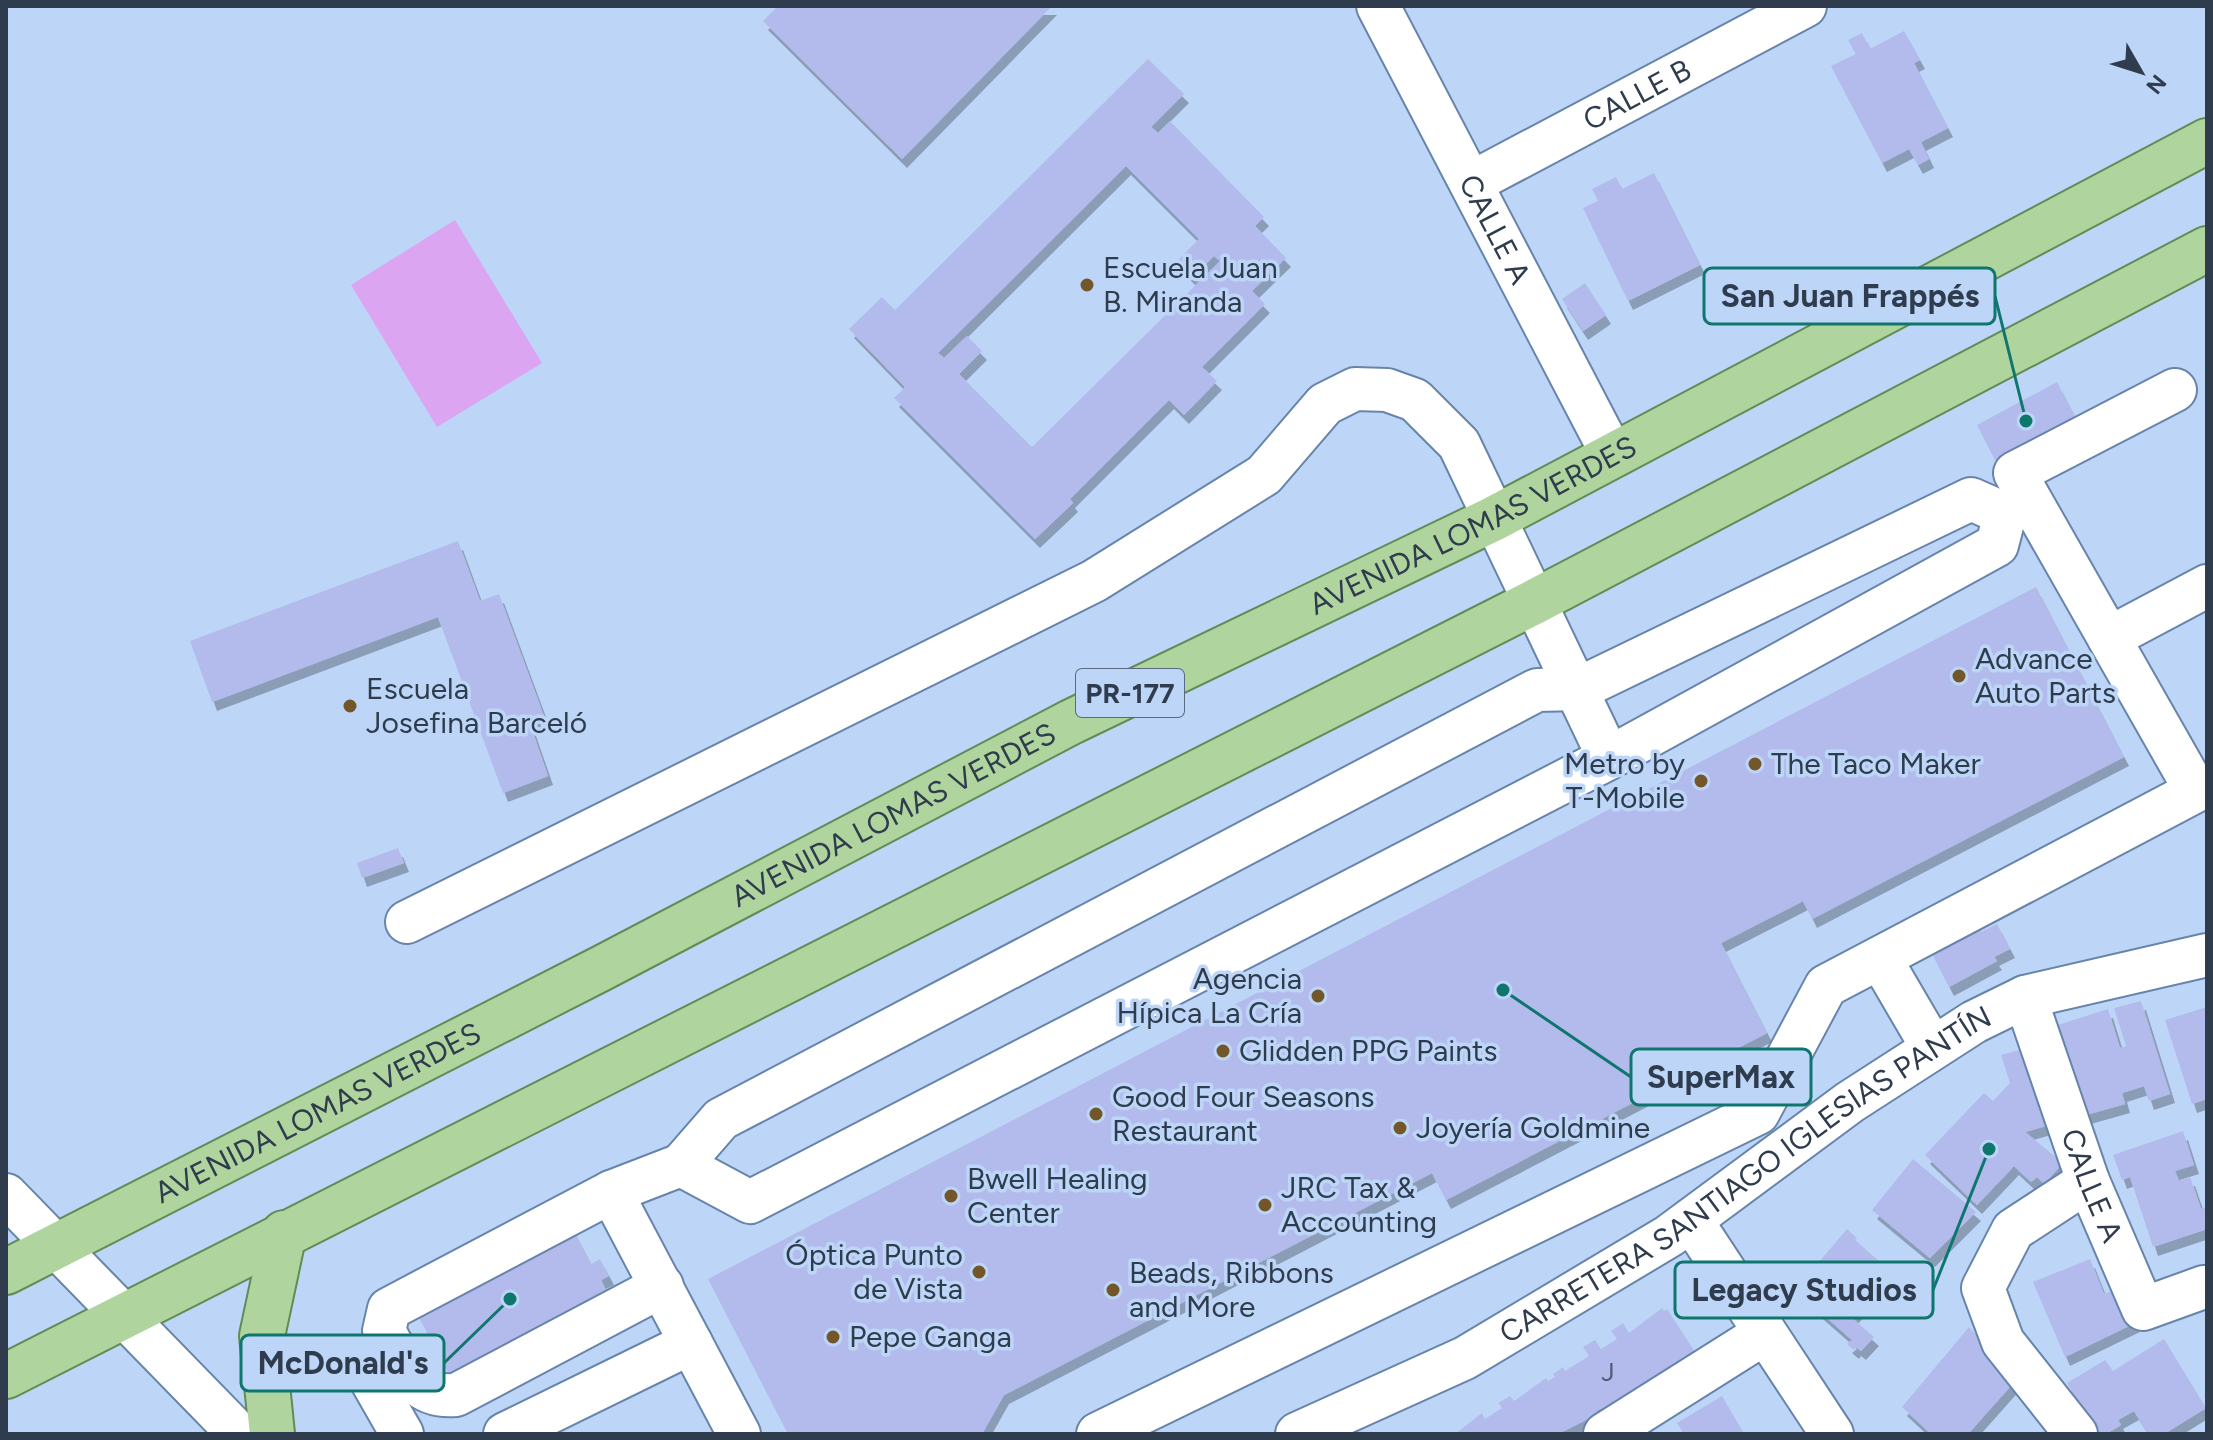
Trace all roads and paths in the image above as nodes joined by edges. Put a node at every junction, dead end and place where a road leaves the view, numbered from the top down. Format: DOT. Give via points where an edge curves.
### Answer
graph roads {
  1 [pos="1378,6"];
  2 [pos="1805,6"];
  3 [pos="2207,141"];
  4 [pos="1471,183"];
  5 [pos="2207,249"];
  6 [pos="2175,390"];
  7 [pos="1612,454"];
  8 [pos="2018,507"];
  9 [pos="1493,519"];
  10 [pos="2207,586"];
  11 [pos="1536,601"];
  12 [pos="2109,638"];
  13 [pos="1578,689"];
  14 [pos="1609,758"];
  15 [pos="407,922"];
  16 [pos="2207,955"];
  17 [pos="1880,958"];
  18 [pos="2025,997"];
  19 [pos="1932,1047"];
  20 [pos="1758,1113"];
  21 [pos="1783,1152"];
  22 [pos="681,1165"];
  23 [pos="2088,1181"];
  24 [pos="611,1192"];
  25 [pos="6,1195"];
  26 [pos="1691,1220"];
  27 [pos="284,1233"];
  28 [pos="54,1247"];
  29 [pos="6,1272"];
  30 [pos="662,1286"];
  31 [pos="2204,1287"];
  32 [pos="123,1317"];
  33 [pos="1765,1333"];
  34 [pos="691,1343"];
  35 [pos="393,1348"];
  36 [pos="6,1376"];
  37 [pos="239,1434"];
  38 [pos="272,1434"];
  39 [pos="402,1434"];
  40 [pos="505,1434"];
  41 [pos="739,1434"];
  42 [pos="1098,1434"];
  43 [pos="1297,1434"];
  44 [pos="1605,1434"];
  45 [pos="1832,1434"];
  46 [pos="2076,1434"];
  1 -- 4 [label="street, CALLE A"];
  2 -- 4 [label="street, CALLE B"];
  3 -- 7 [label="main road, AVENIDA LOMAS VERDES / PR-177"];
  4 -- 7 [label="street, CALLE A"];
  5 -- 11 [label="main road"];
  6 -- 8 [label="street" via="2015,473"];
  7 -- 9 [label="main road, AVENIDA LOMAS VERDES / PR-177"];
  8 -- 12 [label="street"];
  8 -- 13 [label="street" via="1971,499"];
  8 -- 14 [label="street" via="1997,545"];
  9 -- 11 [label="street"];
  9 -- 15 [label="street" via="1459,444 1434,417 1415,400 1387,390 1355,389 1325,404 1264,475 1094,581"];
  9 -- 28 [label="main road, AVENIDA LOMAS VERDES / PR-177" via="1071,722"];
  10 -- 12 [label="street"];
  11 -- 13 [label="street"];
  11 -- 27 [label="main road"];
  12 -- 17 [label="street" via="2196,791"];
  13 -- 14 [label="street"];
  13 -- 22 [label="street" via="1537,690 721,1119"];
  14 -- 22 [label="street" via="750,1202"];
  16 -- 18 [label="street, CARRETERA SANTIAGO IGLESIAS PANTÍN"];
  17 -- 19 [label="street"];
  17 -- 20 [label="street" via="1826,986"];
  18 -- 19 [label="street, CARRETERA SANTIAGO IGLESIAS PANTÍN"];
  18 -- 23 [label="street, CALLE A"];
  19 -- 21 [label="street, CARRETERA SANTIAGO IGLESIAS PANTÍN"];
  20 -- 21 [label="street"];
  20 -- 42 [label="street"];
  21 -- 26 [label="street, CARRETERA SANTIAGO IGLESIAS PANTÍN"];
  22 -- 24 [label="street"];
  23 -- 31 [label="street, CALLE A" via="2143,1309"];
  23 -- 46 [label="street" via="2013,1230 1983,1288 2003,1342"];
  24 -- 30 [label="street"];
  24 -- 35 [label="street" via="389,1309 384,1331"];
  25 -- 28 [label="street"];
  26 -- 33 [label="street"];
  26 -- 43 [label="street, CARRETERA SANTIAGO IGLESIAS PANTÍN" via="1465,1358"];
  27 -- 32 [label="main road"];
  27 -- 38 [label="main road" via="262,1336"];
  28 -- 29 [label="main road, AVENIDA LOMAS VERDES / PR-177"];
  28 -- 32 [label="street"];
  30 -- 34 [label="street"];
  30 -- 35 [label="street" via="456,1395 438,1396 418,1388"];
  32 -- 36 [label="main road"];
  32 -- 37 [label="street"];
  33 -- 44 [label="street"];
  33 -- 45 [label="street"];
  34 -- 40 [label="street"];
  34 -- 41 [label="street"];
  35 -- 39 [label="street" via="362,1364"];
}
